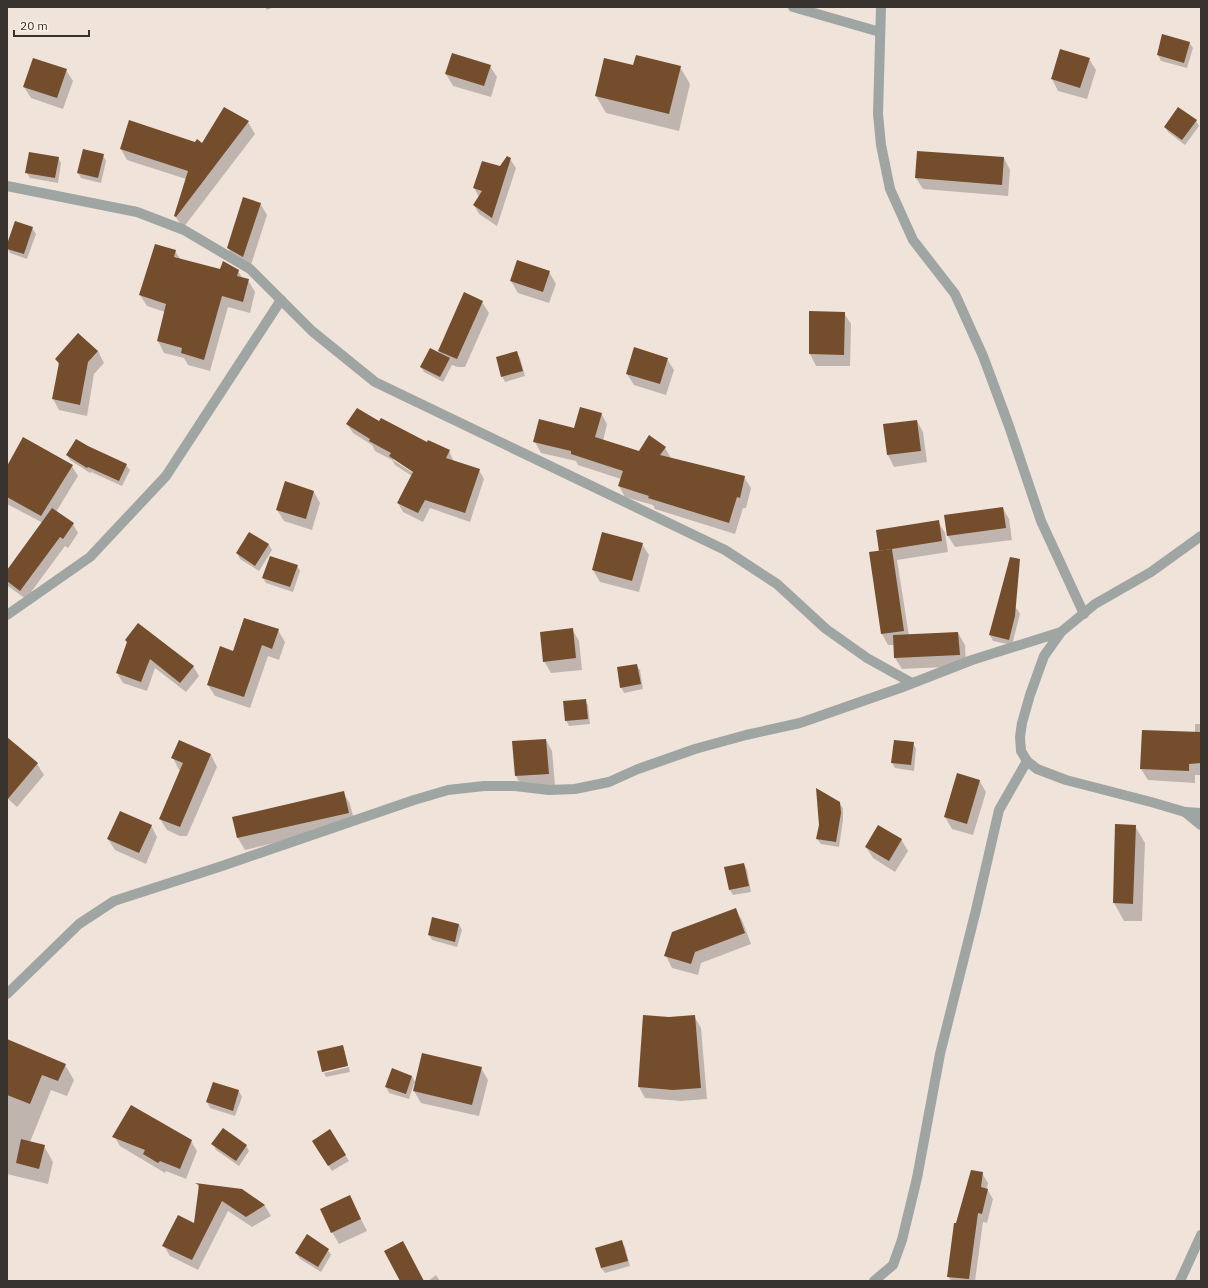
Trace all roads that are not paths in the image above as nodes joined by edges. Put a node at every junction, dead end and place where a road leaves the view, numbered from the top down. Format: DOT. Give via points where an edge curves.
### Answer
graph roads {
  1 [pos="793,7"];
  2 [pos="881,7"];
  3 [pos="880,32"];
  4 [pos="7,186"];
  5 [pos="281,300"];
  6 [pos="1201,536"];
  7 [pos="1084,614"];
  8 [pos="7,615"];
  9 [pos="1061,632"];
  10 [pos="912,683"];
  11 [pos="1026,761"];
  12 [pos="1185,812"];
  13 [pos="1201,813"];
  14 [pos="1201,825"];
  15 [pos="7,994"];
  16 [pos="1201,1235"];
  17 [pos="874,1281"];
  18 [pos="1180,1281"];
  1 -- 3 [label="street"];
  2 -- 3 [label="street"];
  3 -- 7 [label="street" via="878,114 890,189 913,240 955,294 983,356 1040,521"];
  4 -- 5 [label="street" via="137,212 184,230 250,269"];
  5 -- 8 [label="street" via="166,476 90,557"];
  5 -- 10 [label="street" via="312,331 375,382 725,550 777,584 826,629 867,658"];
  6 -- 7 [label="street" via="1151,572 1095,604"];
  7 -- 9 [label="street"];
  9 -- 10 [label="street" via="972,660"];
  9 -- 11 [label="street" via="1044,656 1022,723 1021,751"];
  10 -- 15 [label="street" via="800,723 695,749 609,782 575,789 484,786 448,790 114,901 79,924"];
  11 -- 12 [label="street" via="1037,769 1066,780"];
  11 -- 17 [label="street" via="999,810 940,1054 917,1178 902,1240 893,1265"];
  12 -- 13 [label="street"];
  12 -- 14 [label="street"];
  16 -- 18 [label="street"];
}
